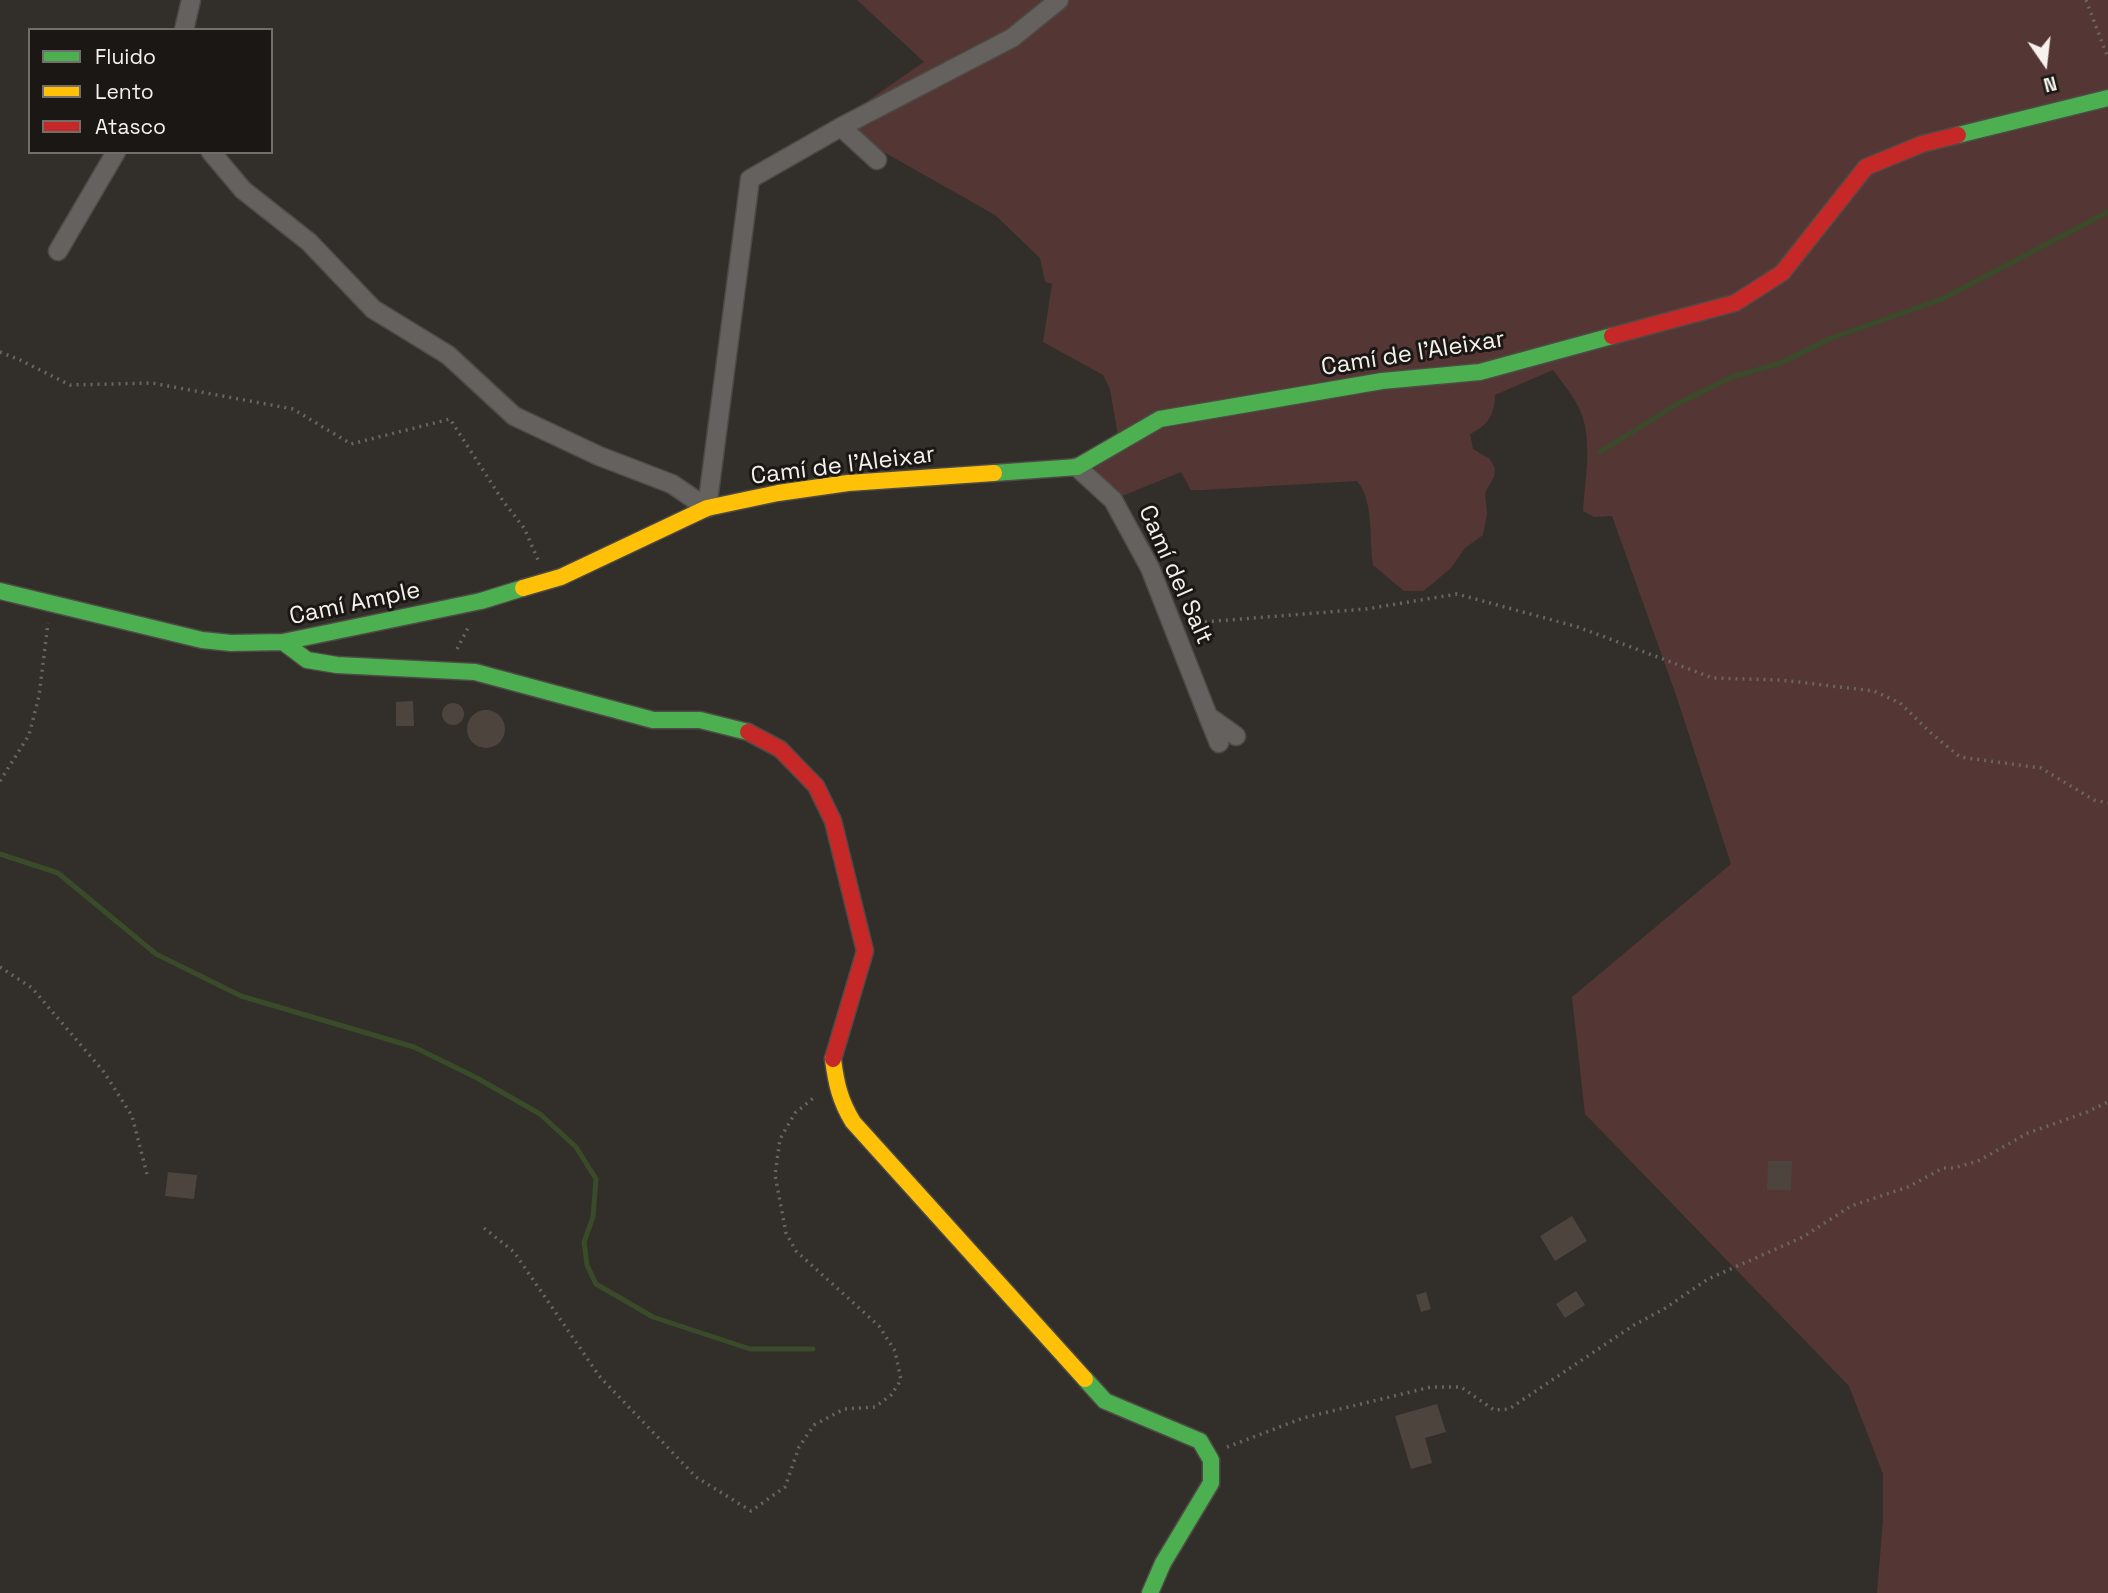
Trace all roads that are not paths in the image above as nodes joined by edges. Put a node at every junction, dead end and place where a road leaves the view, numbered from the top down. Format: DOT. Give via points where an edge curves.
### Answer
graph roads {
  1 [pos="191,0"];
  2 [pos="1059,0"];
  3 [pos="184,28"];
  4 [pos="2108,98"];
  5 [pos="841,127"];
  6 [pos="115,154"];
  7 [pos="213,154"];
  8 [pos="877,160"];
  9 [pos="58,251"];
  10 [pos="1077,467"];
  11 [pos="707,508"];
  12 [pos="0,591"];
  13 [pos="283,642"];
  14 [pos="1208,716"];
  15 [pos="1236,736"];
  16 [pos="1219,743"];
  17 [pos="1150,1593"];
  1 -- 3 [label="street"];
  2 -- 5 [label="street" via="1012,38"];
  4 -- 10 [label="street, Camí de l'Aleixar" via="1922,144 1866,167 1782,273 1735,303 1480,372 1382,380 1160,419"];
  5 -- 8 [label="street"];
  5 -- 11 [label="street" via="750,179"];
  6 -- 9 [label="street"];
  7 -- 11 [label="street" via="243,190 309,242 373,309 448,355 514,416 672,484"];
  10 -- 11 [label="street, Camí de l'Aleixar" via="848,484"];
  10 -- 14 [label="street, Camí del Salt" via="1113,500 1150,568"];
  11 -- 13 [label="street, Camí Ample" via="561,577 481,601"];
  12 -- 13 [label="street, Camí Ample" via="202,640"];
  13 -- 17 [label="street" via="307,660 475,672 653,720 700,720 741,729 780,749 816,786 833,821 865,951 833,1057 842,1104 853,1122 1105,1401 1200,1441 1210,1454 1211,1483"];
  14 -- 15 [label="street"];
  14 -- 16 [label="street, Camí del Salt"];
}
